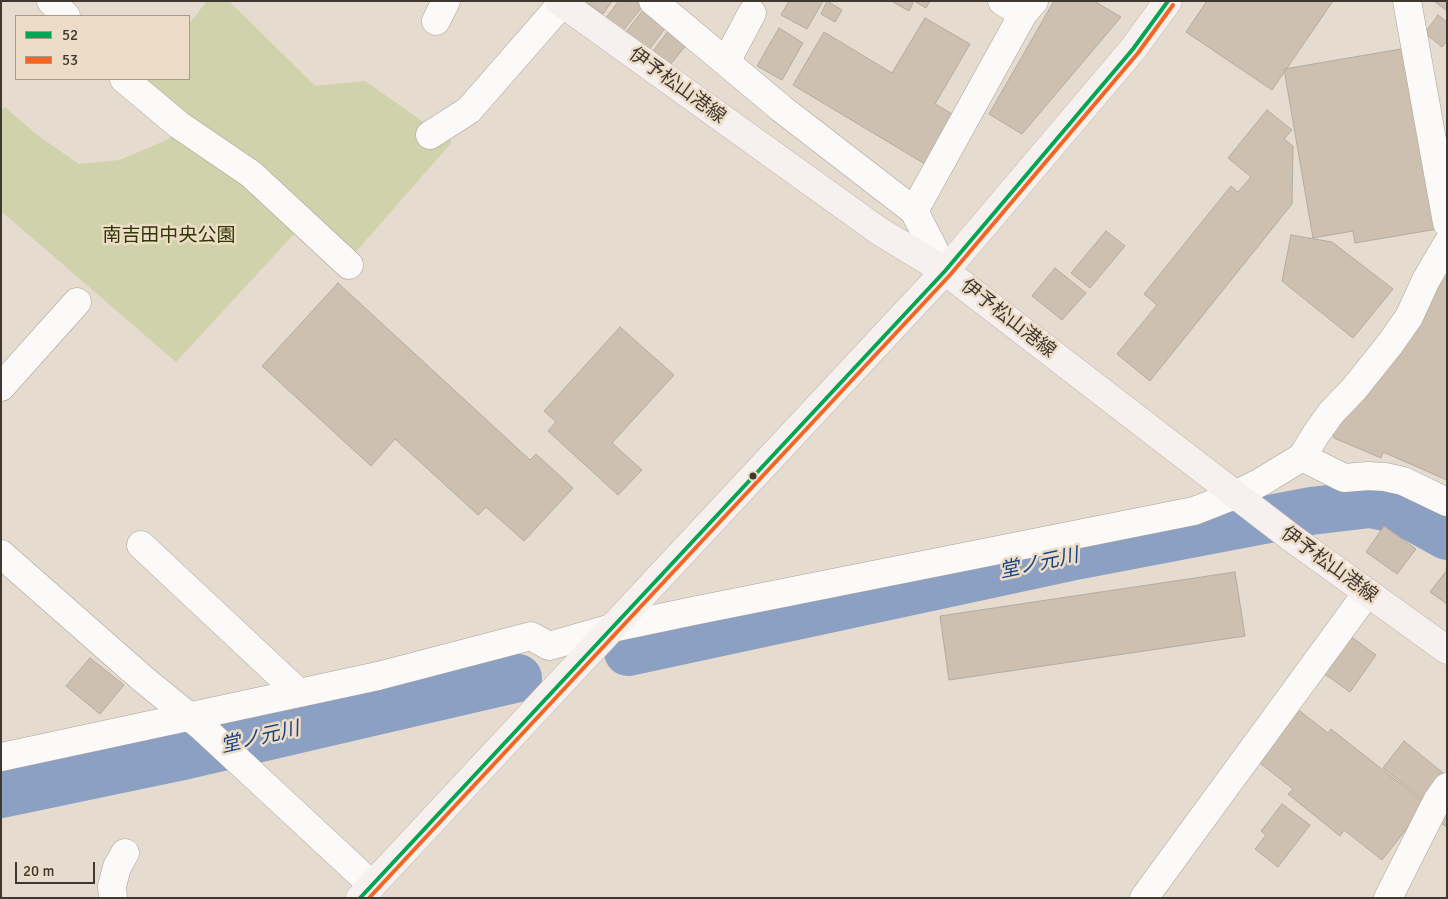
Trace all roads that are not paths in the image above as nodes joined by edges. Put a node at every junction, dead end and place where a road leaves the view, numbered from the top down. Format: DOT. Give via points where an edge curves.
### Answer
graph roads {
  1 [pos="51,1"];
  2 [pos="652,1"];
  3 [pos="1168,1"];
  4 [pos="1407,1"];
  5 [pos="562,2"];
  6 [pos="1020,6"];
  7 [pos="752,12"];
  8 [pos="65,15"];
  9 [pos="726,62"];
  10 [pos="125,80"];
  11 [pos="430,135"];
  12 [pos="914,211"];
  13 [pos="1447,223"];
  14 [pos="1447,244"];
  15 [pos="348,265"];
  16 [pos="945,271"];
  17 [pos="77,302"];
  18 [pos="1,387"];
  19 [pos="1302,457"];
  20 [pos="1241,499"];
  21 [pos="1447,502"];
  22 [pos="141,545"];
  23 [pos="1,554"];
  24 [pos="1366,593"];
  25 [pos="612,628"];
  26 [pos="1447,650"];
  27 [pos="298,693"];
  28 [pos="196,722"];
  29 [pos="1,757"];
  30 [pos="1447,787"];
  31 [pos="125,853"];
  32 [pos="366,892"];
  33 [pos="113,898"];
  34 [pos="1144,898"];
  35 [pos="1388,898"];
  1 -- 8 [label="street"];
  2 -- 9 [label="street"];
  3 -- 16 [label="main road" via="1133,48"];
  4 -- 13 [label="street"];
  5 -- 11 [label="street" via="469,110"];
  5 -- 16 [label="main road, 伊予松山港線" via="878,231"];
  6 -- 12 [label="street"];
  7 -- 9 [label="street"];
  9 -- 12 [label="street"];
  10 -- 15 [label="street" via="179,125 251,174"];
  12 -- 16 [label="street"];
  14 -- 19 [label="street" via="1409,317 1354,389 1331,413"];
  16 -- 20 [label="main road, 伊予松山港線"];
  16 -- 25 [label="main road"];
  17 -- 18 [label="street"];
  19 -- 20 [label="street" via="1261,482"];
  19 -- 21 [label="street" via="1344,478 1368,476 1403,481"];
  20 -- 24 [label="main road, 伊予松山港線"];
  20 -- 25 [label="street"];
  22 -- 27 [label="street"];
  23 -- 28 [label="street"];
  24 -- 26 [label="main road, 伊予松山港線"];
  24 -- 34 [label="street"];
  25 -- 27 [label="street" via="549,646 531,636"];
  25 -- 32 [label="main road"];
  27 -- 28 [label="street"];
  28 -- 29 [label="street"];
  28 -- 32 [label="street" via="250,771"];
  30 -- 35 [label="street"];
  31 -- 33 [label="street" via="117,867 112,886"];
}
